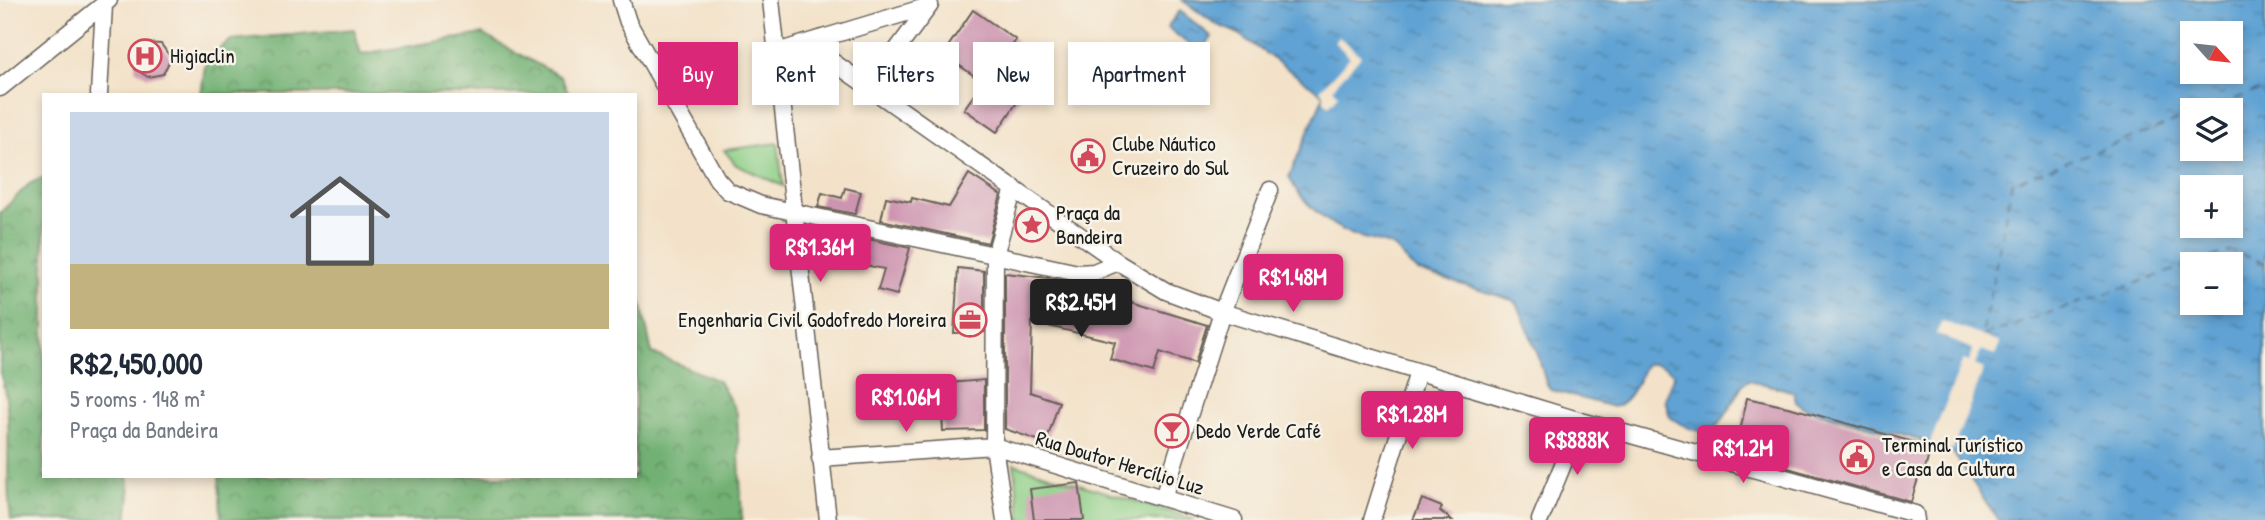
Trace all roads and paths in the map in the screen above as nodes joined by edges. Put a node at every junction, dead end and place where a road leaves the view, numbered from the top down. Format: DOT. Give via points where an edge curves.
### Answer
graph roads {
  1 [pos="621,0"];
  2 [pos="771,0"];
  3 [pos="107,2"];
  4 [pos="931,3"];
  5 [pos="776,42"];
  6 [pos="809,42"];
  7 [pos="902,42"];
  8 [pos="0,88"];
  9 [pos="99,93"];
  10 [pos="783,105"];
  11 [pos="897,105"];
  12 [pos="1014,188"];
  13 [pos="1270,190"];
  14 [pos="794,212"];
  15 [pos="995,255"];
  16 [pos="1118,262"];
  17 [pos="1222,312"];
  18 [pos="1418,372"];
  19 [pos="1581,421"];
  20 [pos="994,446"];
  21 [pos="820,458"];
  22 [pos="1163,498"];
  23 [pos="1915,517"];
  24 [pos="828,520"];
  25 [pos="1005,520"];
  26 [pos="1234,520"];
  27 [pos="1372,520"];
  28 [pos="1539,520"];
  1 -- 14 [label="street" via="628,22 717,179 745,199"];
  2 -- 5 [label="street"];
  3 -- 8 [label="street"];
  3 -- 9 [label="street"];
  4 -- 6 [label="street"];
  4 -- 7 [label="street"];
  10 -- 14 [label="street"];
  11 -- 12 [label="street"];
  12 -- 15 [label="street"];
  12 -- 16 [label="street"];
  13 -- 17 [label="street"];
  14 -- 15 [label="street"];
  14 -- 21 [label="street"];
  15 -- 16 [label="street" via="1078,273"];
  15 -- 20 [label="street"];
  16 -- 17 [label="street" via="1166,291"];
  17 -- 18 [label="street"];
  17 -- 22 [label="street"];
  18 -- 19 [label="street"];
  18 -- 27 [label="street"];
  19 -- 23 [label="street"];
  19 -- 28 [label="street"];
  20 -- 21 [label="street"];
  20 -- 22 [label="street, Rua Doutor Hercílio Luz"];
  20 -- 25 [label="street"];
  21 -- 24 [label="street"];
  22 -- 26 [label="street, Rua Doutor Hercílio Luz"];
}
